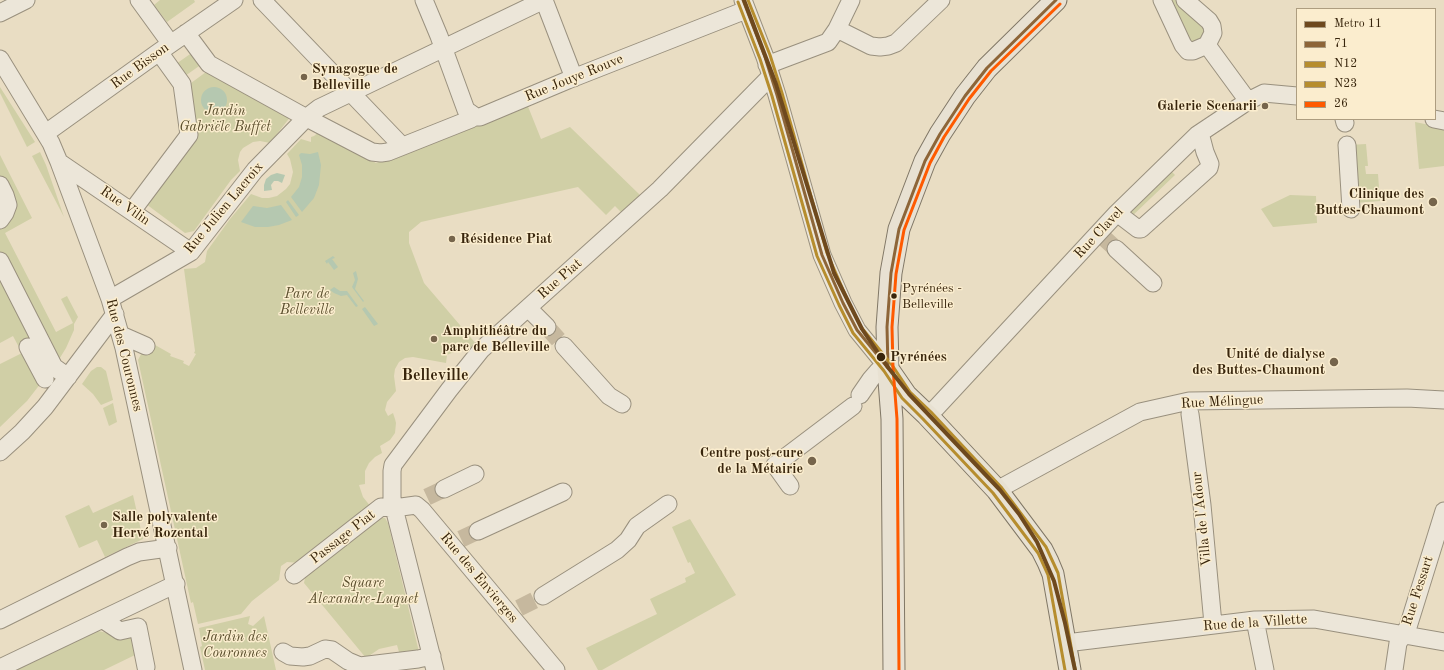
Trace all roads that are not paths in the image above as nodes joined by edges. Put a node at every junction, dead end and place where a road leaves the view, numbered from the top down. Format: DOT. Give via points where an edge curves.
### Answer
graph roads {
  1 [pos="26,0"];
  2 [pos="139,0"];
  3 [pos="262,0"];
  4 [pos="424,0"];
  5 [pos="544,0"];
  6 [pos="851,0"];
  7 [pos="941,0"];
  8 [pos="1056,0"];
  9 [pos="1162,0"];
  10 [pos="1185,0"];
  11 [pos="225,3"];
  12 [pos="744,5"];
  13 [pos="0,13"];
  14 [pos="837,29"];
  15 [pos="186,33"];
  16 [pos="1207,45"];
  17 [pos="164,46"];
  18 [pos="443,48"];
  19 [pos="0,59"];
  20 [pos="769,70"];
  21 [pos="574,78"];
  22 [pos="351,92"];
  23 [pos="1296,96"];
  24 [pos="1248,100"];
  25 [pos="473,116"];
  26 [pos="306,118"];
  27 [pos="46,133"];
  28 [pos="1200,133"];
  29 [pos="1346,145"];
  30 [pos="402,146"];
  31 [pos="59,162"];
  32 [pos="0,185"];
  33 [pos="1352,209"];
  34 [pos="132,211"];
  35 [pos="1117,213"];
  36 [pos="0,220"];
  37 [pos="1116,249"];
  38 [pos="191,252"];
  39 [pos="0,261"];
  40 [pos="1153,284"];
  41 [pos="113,307"];
  42 [pos="528,308"];
  43 [pos="547,327"];
  44 [pos="121,335"];
  45 [pos="32,345"];
  46 [pos="146,346"];
  47 [pos="564,346"];
  48 [pos="888,368"];
  49 [pos="47,376"];
  50 [pos="68,377"];
  51 [pos="1444,400"];
  52 [pos="622,404"];
  53 [pos="1190,414"];
  54 [pos="927,415"];
  55 [pos="0,452"];
  56 [pos="475,474"];
  57 [pos="790,486"];
  58 [pos="444,489"];
  59 [pos="997,490"];
  60 [pos="563,492"];
  61 [pos="668,504"];
  62 [pos="394,508"];
  63 [pos="1444,511"];
  64 [pos="478,531"];
  65 [pos="168,548"];
  66 [pos="294,575"];
  67 [pos="176,584"];
  68 [pos="543,596"];
  69 [pos="102,619"];
  70 [pos="0,620"];
  71 [pos="1255,620"];
  72 [pos="1213,624"];
  73 [pos="1403,634"];
  74 [pos="1444,642"];
  75 [pos="1066,643"];
  76 [pos="283,652"];
  77 [pos="424,664"];
  78 [pos="146,667"];
  79 [pos="0,668"];
  80 [pos="358,668"];
  81 [pos="193,670"];
  82 [pos="556,670"];
  83 [pos="894,670"];
  84 [pos="1070,670"];
  85 [pos="1265,670"];
  86 [pos="1394,670"];
  1 -- 13 [label="street"];
  2 -- 17 [label="street"];
  3 -- 22 [label="street"];
  4 -- 18 [label="street"];
  5 -- 18 [label="street, Rue Julien Lacroix"];
  5 -- 21 [label="street"];
  6 -- 14 [label="street"];
  7 -- 14 [label="street" via="896,43 888,46 871,46"];
  8 -- 48 [label="main road" via="987,68 969,90 925,161 899,229 891,273 887,327"];
  9 -- 16 [label="street" via="1183,45 1193,51"];
  10 -- 16 [label="street" via="1212,26 1213,33"];
  11 -- 15 [label="street, Rue Bisson"];
  12 -- 20 [label="street"];
  12 -- 21 [label="street, Rue Jouye Rouve"];
  14 -- 20 [label="street" via="828,42"];
  15 -- 17 [label="street, Rue Bisson"];
  15 -- 26 [label="street" via="209,64"];
  16 -- 24 [label="street"];
  17 -- 27 [label="street, Rue Bisson"];
  17 -- 34 [label="street" via="182,84 189,135"];
  18 -- 22 [label="street, Rue Julien Lacroix"];
  18 -- 25 [label="street" via="466,110"];
  19 -- 27 [label="street, Rue des Couronnes"];
  20 -- 42 [label="street, Rue Piat" via="660,190"];
  20 -- 48 [label="street" via="822,255 857,330"];
  21 -- 25 [label="street, Rue Jouye Rouve" via="480,117"];
  22 -- 26 [label="street, Rue Julien Lacroix" via="319,108"];
  22 -- 30 [label="street"];
  23 -- 24 [label="street, Rue Clavel" via="1264,93"];
  24 -- 28 [label="street, Rue Clavel"];
  25 -- 30 [label="street, Rue Jouye Rouve"];
  26 -- 30 [label="street, Rue Jouye Rouve" via="372,152 388,152"];
  26 -- 38 [label="street, Rue Julien Lacroix" via="244,182"];
  27 -- 31 [label="street, Rue des Couronnes"];
  28 -- 35 [label="street, Rue Clavel"];
  28 -- 35 [label="street" via="1209,168 1141,229"];
  29 -- 33 [label="street"];
  31 -- 34 [label="street, Rue Vilin"];
  31 -- 41 [label="street, Rue des Couronnes"];
  32 -- 36 [label="street" via="8,205"];
  34 -- 38 [label="street, Rue Vilin"];
  35 -- 54 [label="street, Rue Clavel" via="1101,235"];
  37 -- 40 [label="street"];
  38 -- 41 [label="street, Rue Julien Lacroix"];
  39 -- 50 [label="street" via="54,366"];
  41 -- 44 [label="street, Rue des Couronnes"];
  41 -- 50 [label="street, Rue Julien Lacroix"];
  42 -- 43 [label="street"];
  42 -- 62 [label="street, Rue Piat" via="481,350 393,465"];
  44 -- 46 [label="street"];
  44 -- 65 [label="street, Rue des Couronnes"];
  45 -- 49 [label="street"];
  47 -- 52 [label="street" via="609,396"];
  48 -- 54 [label="main road" via="906,395"];
  48 -- 57 [label="street" via="873,376 856,400 775,465"];
  48 -- 83 [label="main road" via="892,419"];
  50 -- 55 [label="street, Rue Julien Lacroix" via="41,412"];
  51 -- 59 [label="street, Rue Mélingue" via="1400,398 1189,402 1140,412"];
  53 -- 72 [label="street, Villa de l'Adour" via="1202,505"];
  54 -- 59 [label="main road"];
  56 -- 58 [label="street"];
  59 -- 75 [label="main road" via="1042,550 1048,562"];
  60 -- 64 [label="street"];
  61 -- 68 [label="street" via="636,526 628,540 617,550"];
  62 -- 66 [label="street, Passage Piat" via="381,507"];
  62 -- 77 [label="street, Rue Piat"];
  62 -- 82 [label="street, Rue des Envierges" via="421,501 422,510 455,541 514,611"];
  63 -- 73 [label="street, Rue Fessart" via="1408,627"];
  65 -- 67 [label="street, Rue des Couronnes"];
  65 -- 70 [label="street" via="139,552"];
  67 -- 69 [label="street"];
  67 -- 81 [label="street, Rue des Couronnes"];
  69 -- 78 [label="street" via="120,631 138,627"];
  69 -- 79 [label="street"];
  71 -- 72 [label="street, Rue de la Villette"];
  71 -- 73 [label="street, Rue de la Villette" via="1314,619"];
  71 -- 85 [label="street"];
  72 -- 75 [label="street, Rue de la Villette"];
  73 -- 74 [label="street, Rue de la Villette"];
  73 -- 86 [label="street, Rue Fessart" via="1398,643"];
  75 -- 84 [label="main road"];
  76 -- 80 [label="street" via="290,656 303,657 325,649 332,650"];
  77 -- 80 [label="street"];
}
